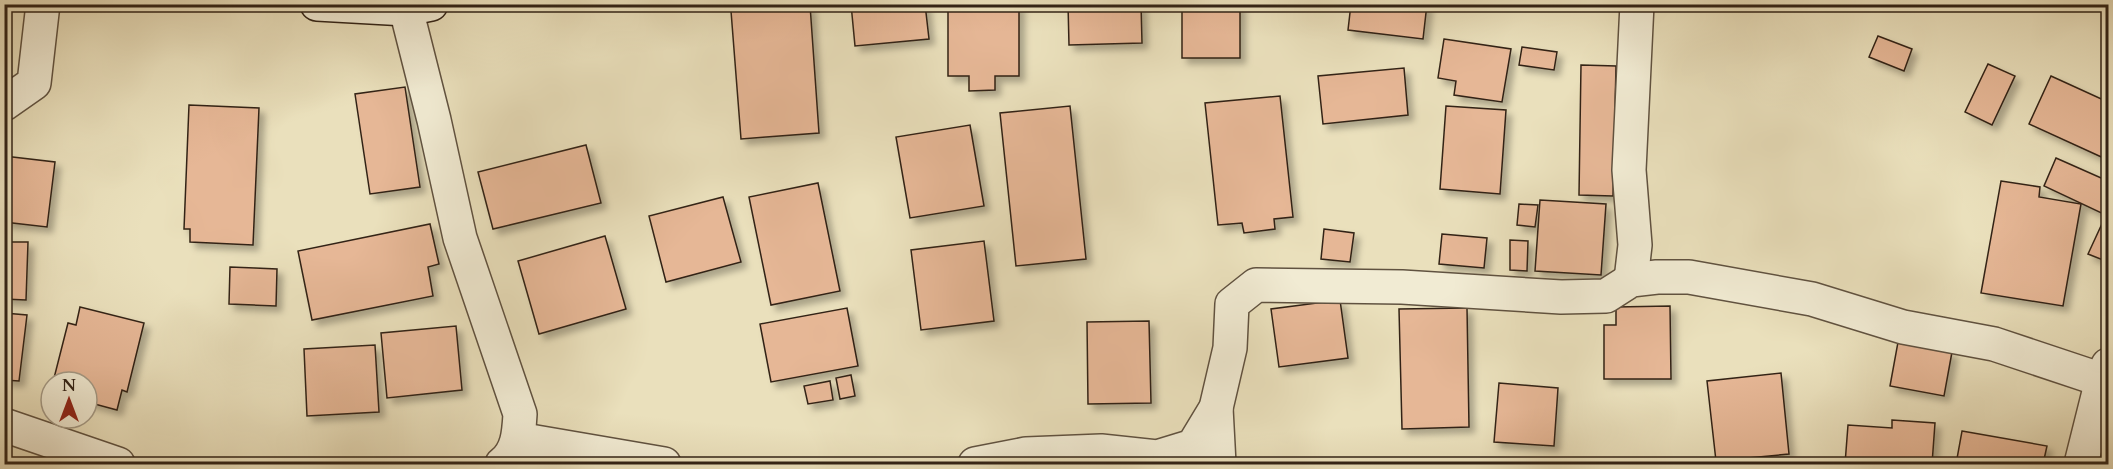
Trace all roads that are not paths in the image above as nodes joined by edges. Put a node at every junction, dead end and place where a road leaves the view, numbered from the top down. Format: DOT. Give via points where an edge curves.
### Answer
graph roads {
  1 [pos="43,4"];
  2 [pos="317,4"];
  3 [pos="1637,4"];
  4 [pos="418,7"];
  5 [pos="4,104"];
  6 [pos="1631,280"];
  7 [pos="2105,373"];
  8 [pos="1216,408"];
  9 [pos="4,425"];
  10 [pos="510,452"];
  11 [pos="118,465"];
  12 [pos="664,465"];
  13 [pos="975,465"];
  14 [pos="1219,465"];
  15 [pos="2081,465"];
  1 -- 5 [label="street" via="34,82"];
  2 -- 4 [label="street"];
  3 -- 6 [label="street" via="1629,170 1635,245"];
  4 -- 10 [label="street" via="434,120 460,238 520,414"];
  6 -- 7 [label="street" via="1689,277 1812,299 1903,327 1994,344"];
  6 -- 8 [label="street" via="1606,296 1561,297 1402,287 1256,285 1232,304 1230,348"];
  7 -- 15 [label="street"];
  8 -- 13 [label="street" via="1193,446 1157,456 1101,451 1026,454"];
  8 -- 14 [label="street"];
  9 -- 11 [label="street"];
  10 -- 12 [label="street"];
}
